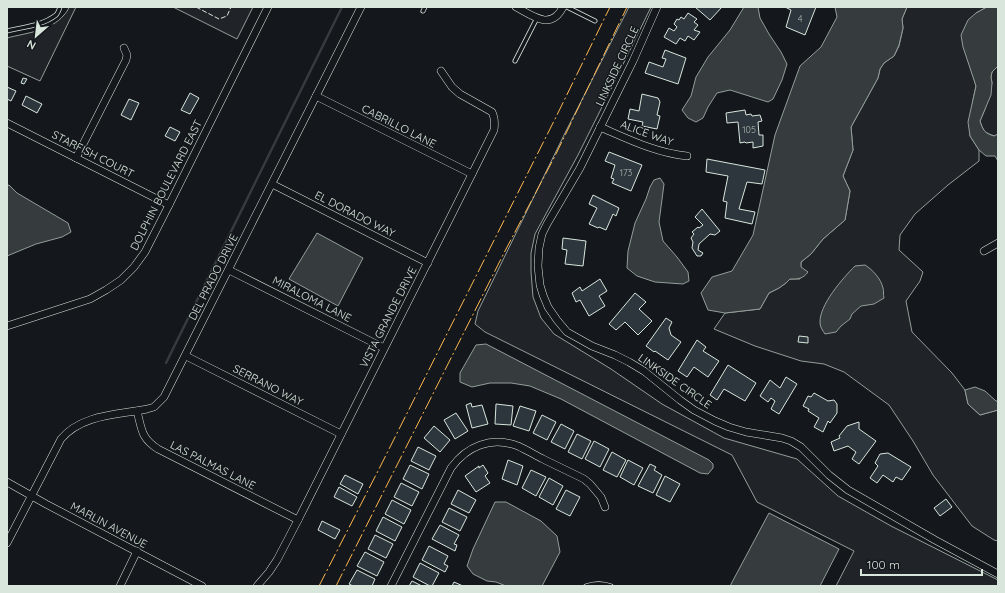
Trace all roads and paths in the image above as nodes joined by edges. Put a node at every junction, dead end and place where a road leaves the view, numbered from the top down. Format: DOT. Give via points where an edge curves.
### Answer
graph roads {
  1 [pos="60,7"];
  2 [pos="268,7"];
  3 [pos="361,7"];
  4 [pos="425,7"];
  5 [pos="516,7"];
  6 [pos="563,7"];
  7 [pos="567,7"];
  8 [pos="657,7"];
  9 [pos="423,11"];
  10 [pos="537,18"];
  11 [pos="595,21"];
  12 [pos="7,31"];
  13 [pos="124,48"];
  14 [pos="515,61"];
  15 [pos="441,71"];
  16 [pos="316,96"];
  17 [pos="7,123"];
  18 [pos="600,127"];
  19 [pos="687,156"];
  20 [pos="76,158"];
  21 [pos="472,174"];
  22 [pos="272,184"];
  23 [pos="169,205"];
  24 [pos="998,243"];
  25 [pos="984,251"];
  26 [pos="428,262"];
  27 [pos="229,270"];
  28 [pos="7,326"];
  29 [pos="384,348"];
  30 [pos="186,356"];
  31 [pos="138,411"];
  32 [pos="341,434"];
  33 [pos="7,482"];
  34 [pos="32,496"];
  35 [pos="605,507"];
  36 [pos="298,520"];
  37 [pos="7,543"];
  38 [pos="137,551"];
  39 [pos="998,574"];
  40 [pos="120,586"];
  41 [pos="202,586"];
  42 [pos="257,586"];
  43 [pos="391,586"];
  44 [pos="586,586"];
  45 [pos="611,586"];
  1 -- 12 [label="lane" via="57,14 46,21"];
  2 -- 23 [label="street, DOLPHIN BOULEVARD EAST"];
  3 -- 16 [label="street, DEL PRADO DRIVE"];
  4 -- 9 [label="lane"];
  5 -- 10 [label="street"];
  6 -- 10 [label="street" via="552,19"];
  7 -- 11 [label="lane"];
  8 -- 18 [label="street, LINKSIDE CIRCLE"];
  10 -- 14 [label="lane"];
  13 -- 20 [label="street" via="126,60"];
  15 -- 21 [label="street, VISTA GRANDE DRIVE" via="460,94 487,108 494,117 494,130"];
  16 -- 21 [label="street, CABRILLO LANE"];
  16 -- 22 [label="street, DEL PRADO DRIVE"];
  17 -- 20 [label="street, STARFISH COURT"];
  18 -- 19 [label="street, ALICE WAY" via="662,152"];
  18 -- 39 [label="street, LINKSIDE CIRCLE" via="542,234 538,266 540,284 548,307 557,320 568,332 644,371 694,410 715,421 746,432 782,438 801,447 848,490"];
  20 -- 23 [label="street, STARFISH COURT"];
  21 -- 26 [label="street, VISTA GRANDE DRIVE"];
  22 -- 26 [label="street, EL DORADO WAY"];
  22 -- 27 [label="street, DEL PRADO DRIVE"];
  23 -- 28 [label="street, DOLPHIN BOULEVARD EAST" via="140,260 114,285 90,298"];
  24 -- 25 [label="street"];
  26 -- 29 [label="street, VISTA GRANDE DRIVE"];
  27 -- 29 [label="street, MIRALOMA LANE"];
  27 -- 30 [label="street, DEL PRADO DRIVE"];
  29 -- 32 [label="street, VISTA GRANDE DRIVE"];
  30 -- 31 [label="street, DEL PRADO DRIVE" via="164,397 154,406"];
  30 -- 32 [label="street, SERRANO WAY"];
  31 -- 34 [label="street, DEL PRADO DRIVE" via="99,417 65,434"];
  31 -- 36 [label="street, LAS PALMAS LANE" via="142,431 150,444"];
  32 -- 36 [label="street, VISTA GRANDE DRIVE"];
  33 -- 34 [label="street, MARLIN AVENUE"];
  34 -- 37 [label="street, DEL PRADO DRIVE"];
  34 -- 38 [label="street, MARLIN AVENUE"];
  35 -- 43 [label="street" via="601,497 584,479 519,446 490,443 475,447 459,458 451,468"];
  36 -- 42 [label="street, VISTA GRANDE DRIVE" via="278,560"];
  38 -- 40 [label="street"];
  38 -- 41 [label="street, MARLIN AVENUE"];
  44 -- 45 [label="lane"];
}
